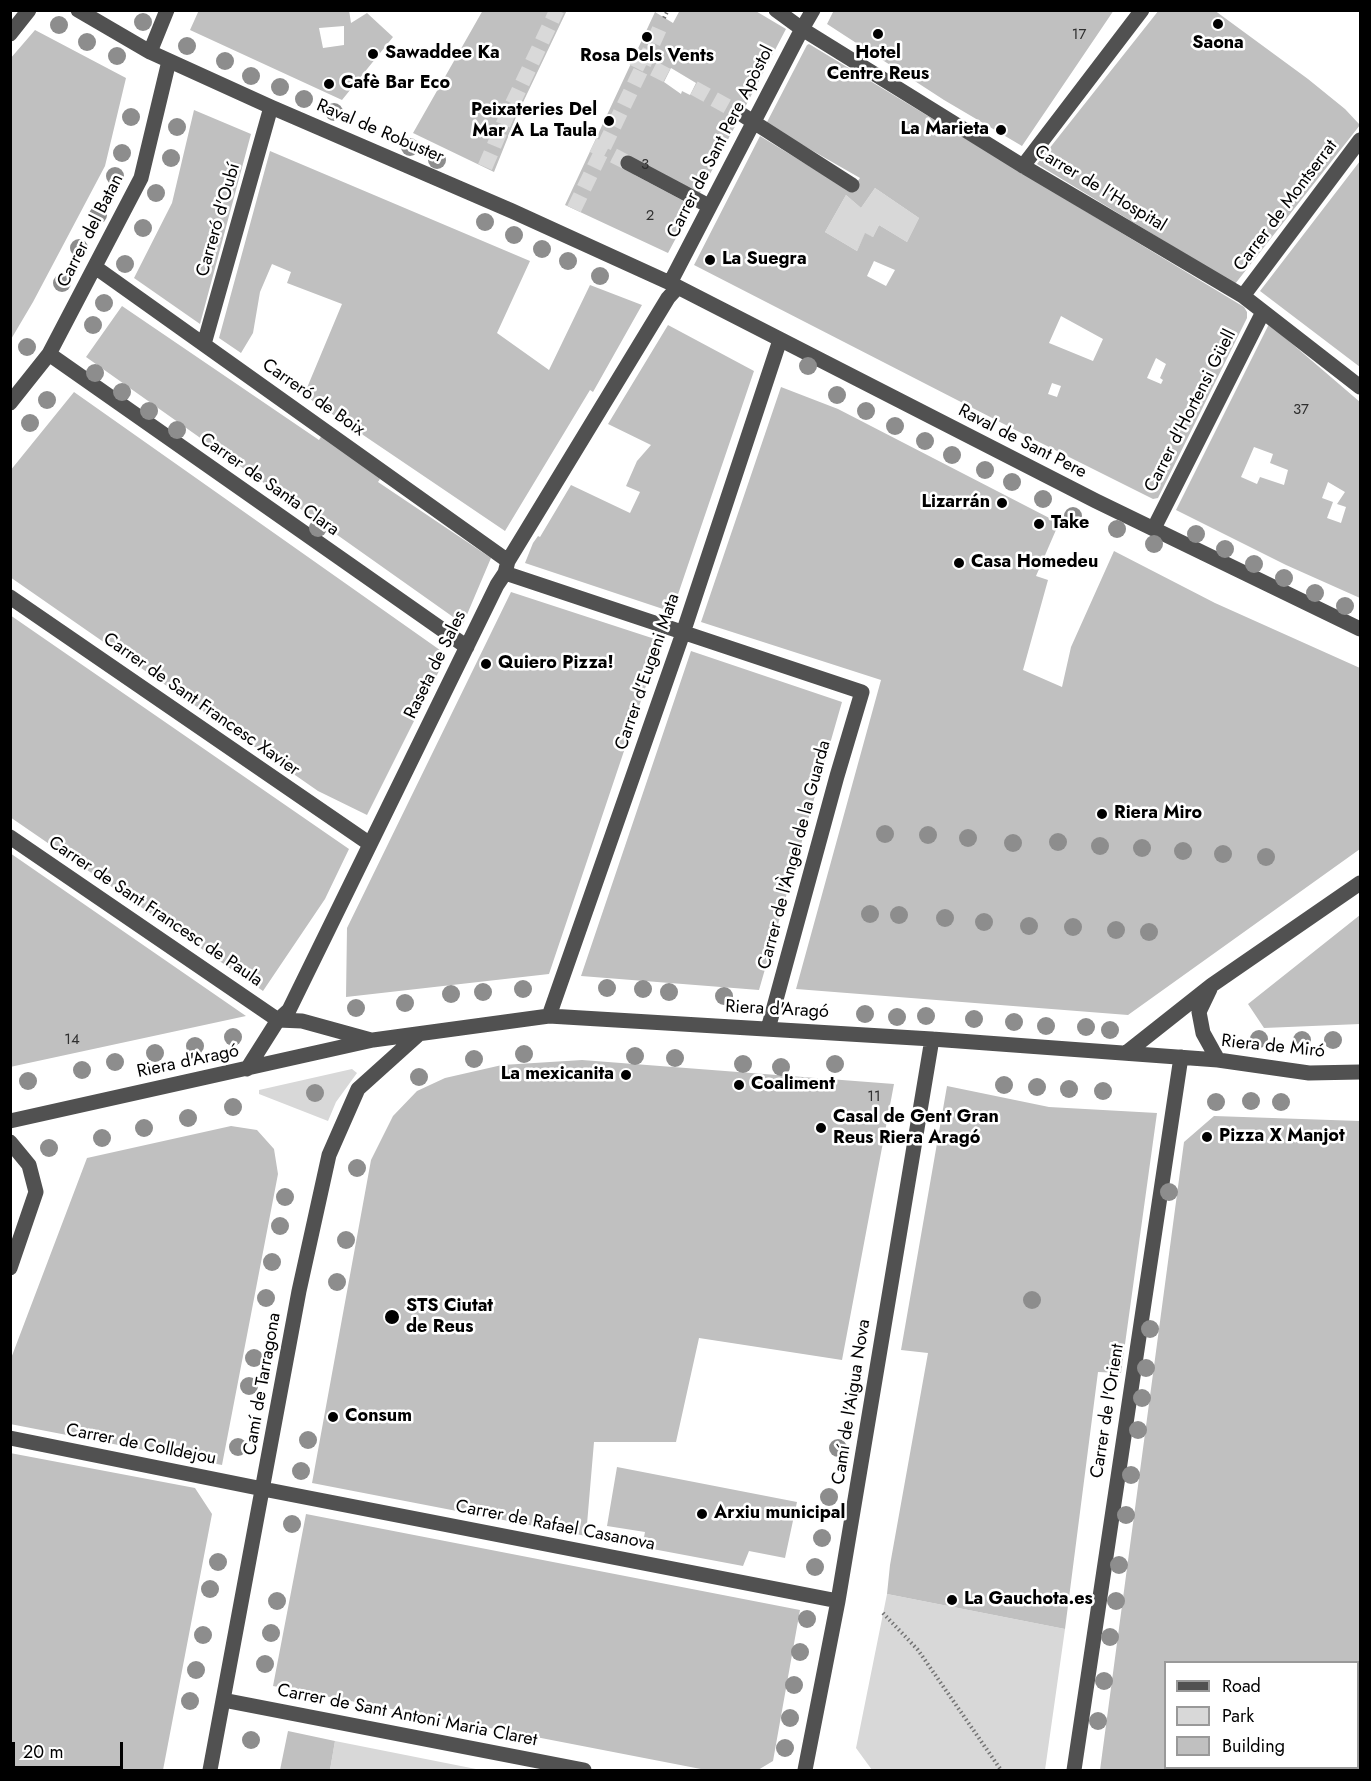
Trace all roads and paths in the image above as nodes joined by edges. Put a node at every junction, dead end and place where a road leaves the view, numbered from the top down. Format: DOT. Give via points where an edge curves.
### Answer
graph roads {
  1 [pos="29,10"];
  2 [pos="78,10"];
  3 [pos="167,10"];
  4 [pos="668,10"];
  5 [pos="776,10"];
  6 [pos="813,10"];
  7 [pos="1142,10"];
  8 [pos="664,18"];
  9 [pos="807,32"];
  10 [pos="10,34"];
  11 [pos="150,52"];
  12 [pos="169,61"];
  13 [pos="271,107"];
  14 [pos="747,118"];
  15 [pos="1360,140"];
  16 [pos="628,163"];
  17 [pos="1023,166"];
  18 [pos="852,185"];
  19 [pos="709,206"];
  20 [pos="95,267"];
  21 [pos="674,285"];
  22 [pos="1243,296"];
  23 [pos="1263,312"];
  24 [pos="780,340"];
  25 [pos="204,344"];
  26 [pos="49,354"];
  27 [pos="1360,387"];
  28 [pos="10,403"];
  29 [pos="1154,528"];
  30 [pos="506,567"];
  31 [pos="10,597"];
  32 [pos="1360,628"];
  33 [pos="683,633"];
  34 [pos="467,647"];
  35 [pos="862,692"];
  36 [pos="10,837"];
  37 [pos="370,844"];
  38 [pos="1360,883"];
  39 [pos="1212,985"];
  40 [pos="549,1016"];
  41 [pos="278,1020"];
  42 [pos="768,1029"];
  43 [pos="418,1035"];
  44 [pos="932,1039"];
  45 [pos="373,1041"];
  46 [pos="1125,1053"];
  47 [pos="1181,1057"];
  48 [pos="1218,1060"];
  49 [pos="247,1069"];
  50 [pos="1360,1072"];
  51 [pos="10,1121"];
  52 [pos="10,1142"];
  53 [pos="10,1268"];
  54 [pos="10,1438"];
  55 [pos="263,1490"];
  56 [pos="838,1601"];
  57 [pos="883,1613"];
  58 [pos="223,1700"];
  59 [pos="210,1770"];
  60 [pos="584,1770"];
  61 [pos="805,1770"];
  62 [pos="1001,1770"];
  63 [pos="1074,1770"];
  1 -- 10 [label="street"];
  2 -- 11 [label="street, Raval de Robuster"];
  3 -- 11 [label="street"];
  4 -- 8 [label="path"];
  5 -- 9 [label="street, Carrer de l'Hospital"];
  6 -- 9 [label="street, Carrer de Sant Pere Apòstol"];
  7 -- 17 [label="street"];
  9 -- 14 [label="street, Carrer de Sant Pere Apòstol"];
  9 -- 17 [label="street, Carrer de l'Hospital"];
  11 -- 12 [label="street, Raval de Robuster"];
  12 -- 13 [label="street, Raval de Robuster"];
  12 -- 20 [label="street, Carrer del Batan" via="141,178"];
  13 -- 21 [label="street, Raval de Robuster"];
  13 -- 25 [label="street, Carreró d'Oubí"];
  14 -- 18 [label="street"];
  14 -- 19 [label="street, Carrer de Sant Pere Apòstol"];
  15 -- 22 [label="street, Carrer de Montserrat"];
  16 -- 19 [label="street"];
  17 -- 22 [label="street, Carrer de l'Hospital"];
  19 -- 21 [label="street, Carrer de Sant Pere Apòstol"];
  20 -- 25 [label="street, Carreró de Boix"];
  20 -- 26 [label="street, Carrer del Batan"];
  21 -- 24 [label="street, Raval de Sant Pere"];
  21 -- 30 [label="street, Raseta de Sales"];
  22 -- 23 [label="street, Carrer de l'Hospital"];
  23 -- 27 [label="street, Carrer de l'Hospital"];
  23 -- 29 [label="street, Carrer d'Hortensi Güell"];
  24 -- 29 [label="street, Raval de Sant Pere"];
  24 -- 33 [label="street, Carrer d'Eugeni Mata"];
  25 -- 30 [label="street, Carreró de Boix"];
  26 -- 28 [label="street, Carrer del Batan"];
  26 -- 34 [label="street, Carrer de Santa Clara"];
  29 -- 32 [label="street, Raval de Sant Pere"];
  30 -- 33 [label="street, Carreró de Boix"];
  30 -- 34 [label="street, Raseta de Sales"];
  31 -- 37 [label="street, Carrer de Sant Francesc Xavier"];
  33 -- 35 [label="street, Carreró de Boix"];
  33 -- 40 [label="street, Carrer d'Eugeni Mata"];
  34 -- 37 [label="street, Raseta de Sales"];
  35 -- 42 [label="street, Carrer de l'Àngel de la Guarda"];
  36 -- 41 [label="street, Carrer de Sant Francesc de Paula"];
  37 -- 41 [label="street, Raseta de Sales" via="289,1010"];
  38 -- 39 [label="street"];
  39 -- 46 [label="street"];
  39 -- 48 [label="street" via="1199,1012 1203,1033"];
  40 -- 42 [label="street, Riera d'Aragó"];
  40 -- 43 [label="street, Riera d'Aragó"];
  41 -- 45 [label="street, Riera d'Aragó" via="302,1021"];
  41 -- 49 [label="street, Raseta de Sales"];
  42 -- 44 [label="street, Riera d'Aragó"];
  43 -- 45 [label="street, Riera d'Aragó"];
  43 -- 55 [label="street, Camí de Tarragona" via="358,1089 329,1155 299,1291"];
  44 -- 46 [label="street, Riera d'Aragó"];
  44 -- 56 [label="street, Camí de l'Aigua Nova"];
  45 -- 49 [label="street, Riera d'Aragó"];
  46 -- 47 [label="street, Riera d'Aragó"];
  47 -- 48 [label="street, Riera de Miró"];
  47 -- 63 [label="street, Carrer de l'Orient"];
  48 -- 50 [label="street, Riera de Miró" via="1309,1073"];
  49 -- 51 [label="street, Riera d'Aragó"];
  52 -- 53 [label="street" via="29,1165 36,1191"];
  54 -- 55 [label="street, Carrer de Colldejou"];
  55 -- 56 [label="street, Carrer de Rafael Casanova"];
  55 -- 58 [label="street, Camí de Tarragona"];
  56 -- 61 [label="street, Camí de l'Aigua Nova"];
  57 -- 62 [label="path" via="918,1650"];
  58 -- 59 [label="street, Camí de Tarragona"];
  58 -- 60 [label="street, Carrer de Sant Antoni Maria Claret"];
}
